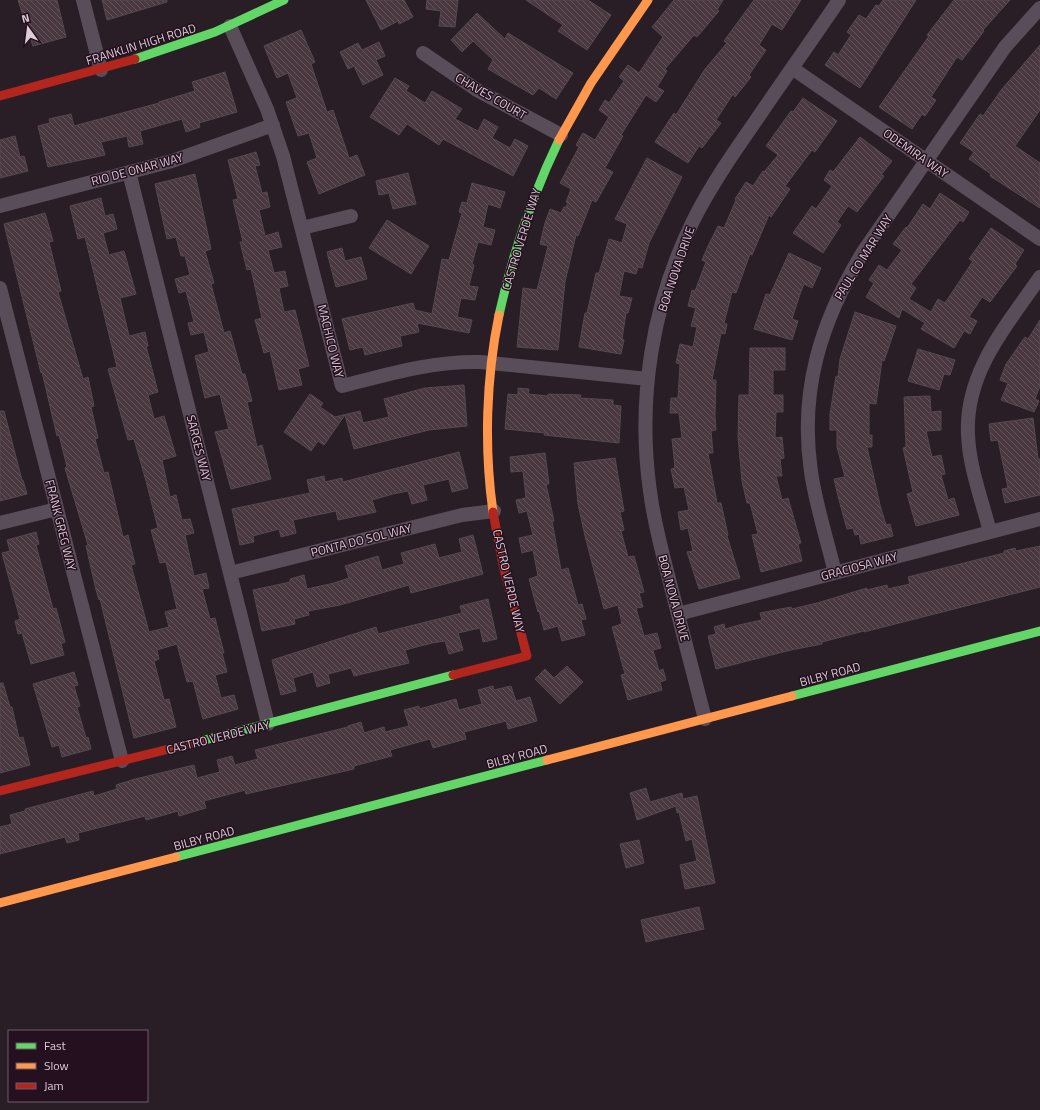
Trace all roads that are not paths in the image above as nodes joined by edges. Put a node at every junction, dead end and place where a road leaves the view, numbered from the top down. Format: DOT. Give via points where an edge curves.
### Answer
graph roads {
  1 [pos="83,0"];
  2 [pos="284,0"];
  3 [pos="631,0"];
  4 [pos="839,0"];
  5 [pos="646,4"];
  6 [pos="1040,8"];
  7 [pos="230,26"];
  8 [pos="424,53"];
  9 [pos="792,68"];
  10 [pos="101,70"];
  11 [pos="0,96"];
  12 [pos="273,125"];
  13 [pos="561,135"];
  14 [pos="926,160"];
  15 [pos="129,172"];
  16 [pos="0,206"];
  17 [pos="351,216"];
  18 [pos="302,228"];
  19 [pos="1040,239"];
  20 [pos="1040,277"];
  21 [pos="0,288"];
  22 [pos="492,363"];
  23 [pos="648,379"];
  24 [pos="57,509"];
  25 [pos="494,511"];
  26 [pos="1040,519"];
  27 [pos="0,523"];
  28 [pos="990,532"];
  29 [pos="230,572"];
  30 [pos="835,572"];
  31 [pos="678,614"];
  32 [pos="1040,631"];
  33 [pos="705,719"];
  34 [pos="268,724"];
  35 [pos="122,761"];
  36 [pos="0,791"];
  37 [pos="0,903"];
  1 -- 10 [label="street"];
  2 -- 7 [label="street, FRANKLIN HIGH ROAD"];
  3 -- 5 [label="street"];
  4 -- 9 [label="street, BOA NOVA DRIVE"];
  5 -- 13 [label="street, CASTRO VERDE WAY" via="583,95"];
  6 -- 14 [label="street, PAUL CO MAR WAY" via="1005,47"];
  7 -- 10 [label="street, FRANKLIN HIGH ROAD" via="180,46"];
  7 -- 12 [label="street, MACHICO WAY"];
  8 -- 13 [label="street, CHAVES COURT" via="477,90"];
  9 -- 14 [label="street, ODEMIRA WAY"];
  9 -- 23 [label="street, BOA NOVA DRIVE" via="729,159 692,223 665,292 654,335"];
  10 -- 11 [label="street, FRANKLIN HIGH ROAD"];
  12 -- 15 [label="street, RIO DE ONAR WAY" via="172,161"];
  12 -- 18 [label="street, MACHICO WAY"];
  13 -- 22 [label="street, CASTRO VERDE WAY" via="529,207 510,262 499,312"];
  14 -- 19 [label="street, ODEMIRA WAY"];
  14 -- 30 [label="street, PAUL CO MAR WAY" via="844,283 821,339 815,362 808,410 808,447 815,495"];
  15 -- 16 [label="street, RIO DE ONAR WAY"];
  15 -- 29 [label="street, SARGES WAY"];
  17 -- 18 [label="street"];
  18 -- 22 [label="street, MACHICO WAY" via="342,386 427,364 454,361"];
  20 -- 28 [label="street" via="985,358 972,394 968,435 971,459"];
  21 -- 24 [label="street, FRANK GREG WAY"];
  22 -- 23 [label="street, MACHICO WAY"];
  22 -- 25 [label="street, CASTRO VERDE WAY" via="488,429"];
  23 -- 31 [label="street, BOA NOVA DRIVE" via="645,422 650,492 657,534"];
  24 -- 27 [label="street"];
  24 -- 35 [label="street, FRANK GREG WAY"];
  25 -- 29 [label="street, PONTA DO SOL WAY" via="462,515"];
  25 -- 34 [label="street, CASTRO VERDE WAY" via="502,557 527,656"];
  26 -- 28 [label="street, GRACIOSA WAY"];
  28 -- 30 [label="street, GRACIOSA WAY"];
  29 -- 34 [label="street, SARGES WAY"];
  30 -- 31 [label="street, GRACIOSA WAY"];
  31 -- 33 [label="street, BOA NOVA DRIVE"];
  32 -- 33 [label="street, BILBY ROAD"];
  33 -- 37 [label="street, BILBY ROAD"];
  34 -- 35 [label="street, CASTRO VERDE WAY"];
  35 -- 36 [label="street, CASTRO VERDE WAY"];
}
